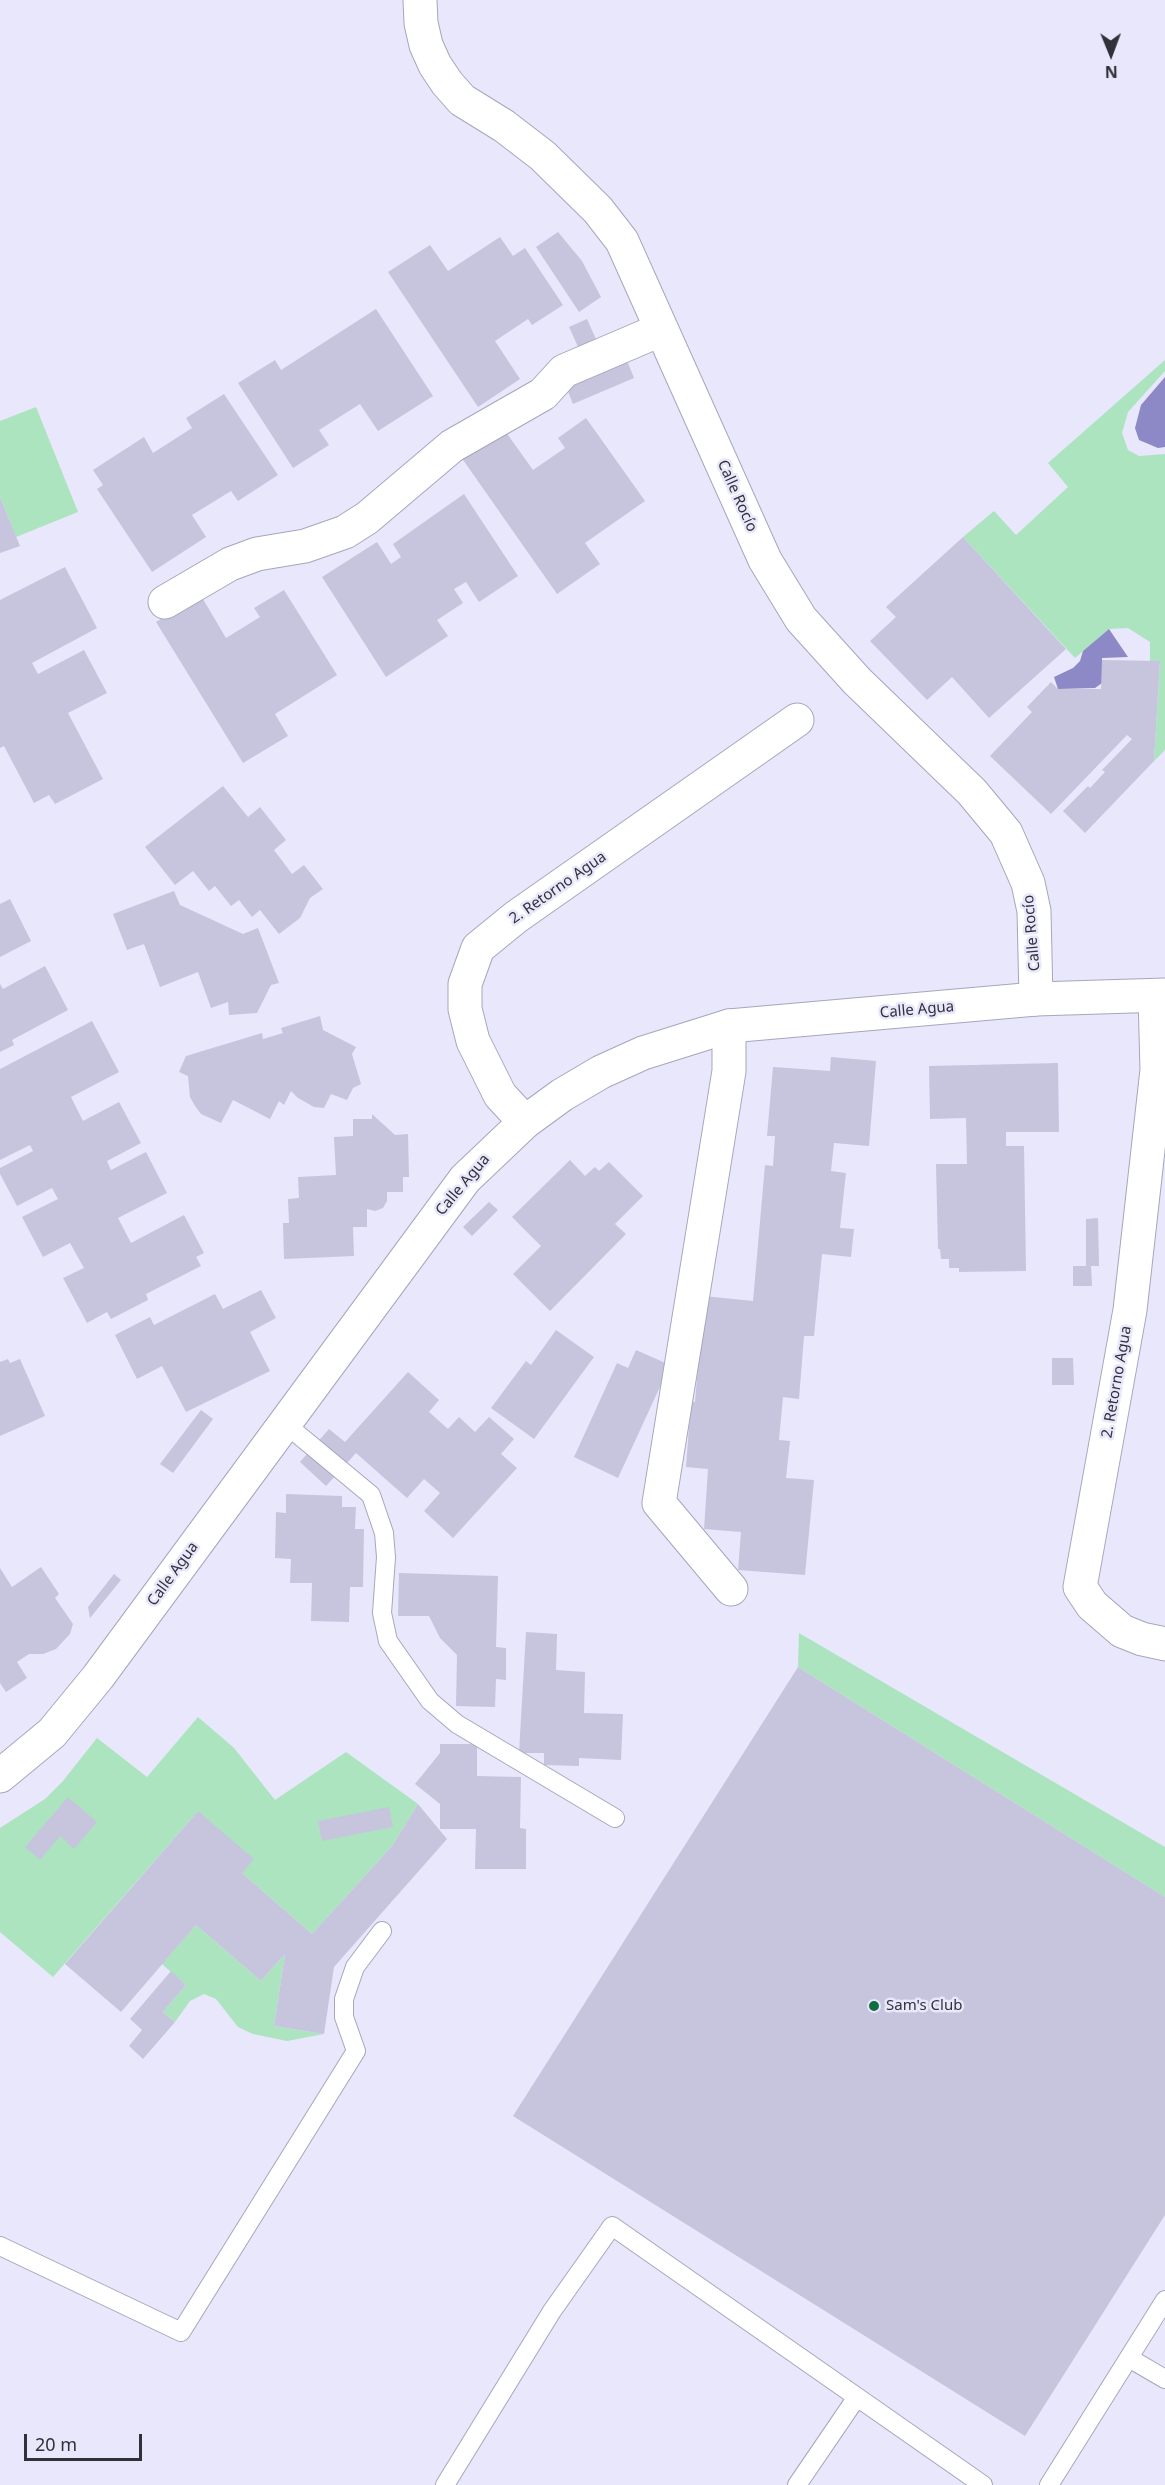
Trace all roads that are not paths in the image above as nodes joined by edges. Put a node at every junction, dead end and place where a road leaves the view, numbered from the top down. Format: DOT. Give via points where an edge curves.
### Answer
graph roads {
  1 [pos="420,0"];
  2 [pos="660,330"];
  3 [pos="165,602"];
  4 [pos="797,720"];
  5 [pos="1160,996"];
  6 [pos="1036,999"];
  7 [pos="729,1026"];
  8 [pos="525,1122"];
  9 [pos="284,1422"];
  10 [pos="731,1589"];
  11 [pos="1165,1644"];
  12 [pos="0,1776"];
  13 [pos="615,1818"];
  14 [pos="382,1931"];
  15 [pos="0,2246"];
  16 [pos="1165,2300"];
  17 [pos="1129,2358"];
  18 [pos="1165,2379"];
  19 [pos="857,2397"];
  20 [pos="445,2485"];
  21 [pos="797,2485"];
  22 [pos="983,2485"];
  23 [pos="1049,2485"];
  1 -- 2 [label="street, Calle Rocío" via="426,45 447,83 462,100 543,156 598,210 622,241"];
  2 -- 3 [label="street" via="564,371 543,394 452,446 345,532 230,564"];
  2 -- 6 [label="street, Calle Rocío" via="765,560 801,619 857,681 972,792 1006,833 1028,883 1034,911"];
  4 -- 8 [label="street, 2. Retorno Agua" via="516,917 478,948 465,984 465,1009 473,1041 500,1095"];
  5 -- 6 [label="street, Calle Agua"];
  5 -- 11 [label="street, 2. Retorno Agua" via="1157,1070 1131,1310 1080,1587 1092,1605 1122,1631"];
  6 -- 7 [label="street, Calle Agua"];
  7 -- 8 [label="street, Calle Agua" via="632,1058 562,1095"];
  7 -- 10 [label="street" via="729,1071 658,1503"];
  8 -- 9 [label="street, Calle Agua" via="465,1179"];
  9 -- 12 [label="street, Calle Agua" via="98,1677 52,1733"];
  9 -- 13 [label="lane" via="371,1495 384,1533 382,1613 386,1633 397,1656 430,1701 457,1724"];
  14 -- 15 [label="lane" via="355,1967 346,1991 344,2017 356,2051 181,2332"];
  16 -- 17 [label="lane"];
  17 -- 18 [label="lane"];
  17 -- 23 [label="lane"];
  19 -- 20 [label="lane" via="612,2226 552,2312"];
  19 -- 21 [label="lane"];
  19 -- 22 [label="lane"];
}
